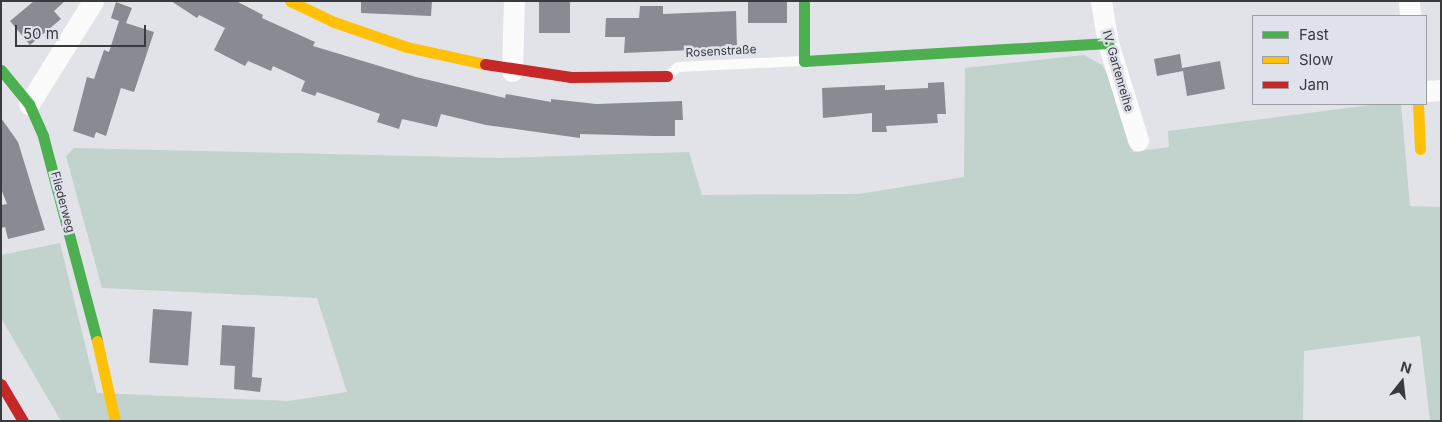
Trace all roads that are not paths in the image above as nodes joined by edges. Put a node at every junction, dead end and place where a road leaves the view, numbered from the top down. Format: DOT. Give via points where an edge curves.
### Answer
graph roads {
  1 [pos="93,1"];
  2 [pos="290,1"];
  3 [pos="514,1"];
  4 [pos="804,1"];
  5 [pos="1101,1"];
  6 [pos="1409,1"];
  7 [pos="1410,15"];
  8 [pos="1108,43"];
  9 [pos="804,61"];
  10 [pos="1,70"];
  11 [pos="512,71"];
  12 [pos="667,76"];
  13 [pos="1441,90"];
  14 [pos="1427,91"];
  15 [pos="29,104"];
  16 [pos="1418,105"];
  17 [pos="1138,140"];
  18 [pos="1420,149"];
  19 [pos="1,384"];
  20 [pos="22,421"];
  21 [pos="115,421"];
  1 -- 15 [label="street"];
  2 -- 11 [label="main road, Rosenstraße" via="334,22 407,47"];
  3 -- 11 [label="street"];
  4 -- 9 [label="main road"];
  5 -- 8 [label="street, IV. Gartenreihe"];
  6 -- 7 [label="street"];
  8 -- 9 [label="main road, Rosenstraße"];
  8 -- 17 [label="street, IV. Gartenreihe"];
  9 -- 12 [label="lane, Rosenstraße" via="678,67"];
  10 -- 15 [label="main road, Fliederweg"];
  11 -- 12 [label="main road, Rosenstraße" via="571,77"];
  13 -- 14 [label="street"];
  15 -- 21 [label="main road, Fliederweg" via="56,174"];
  16 -- 18 [label="main road"];
  19 -- 20 [label="main road"];
}
